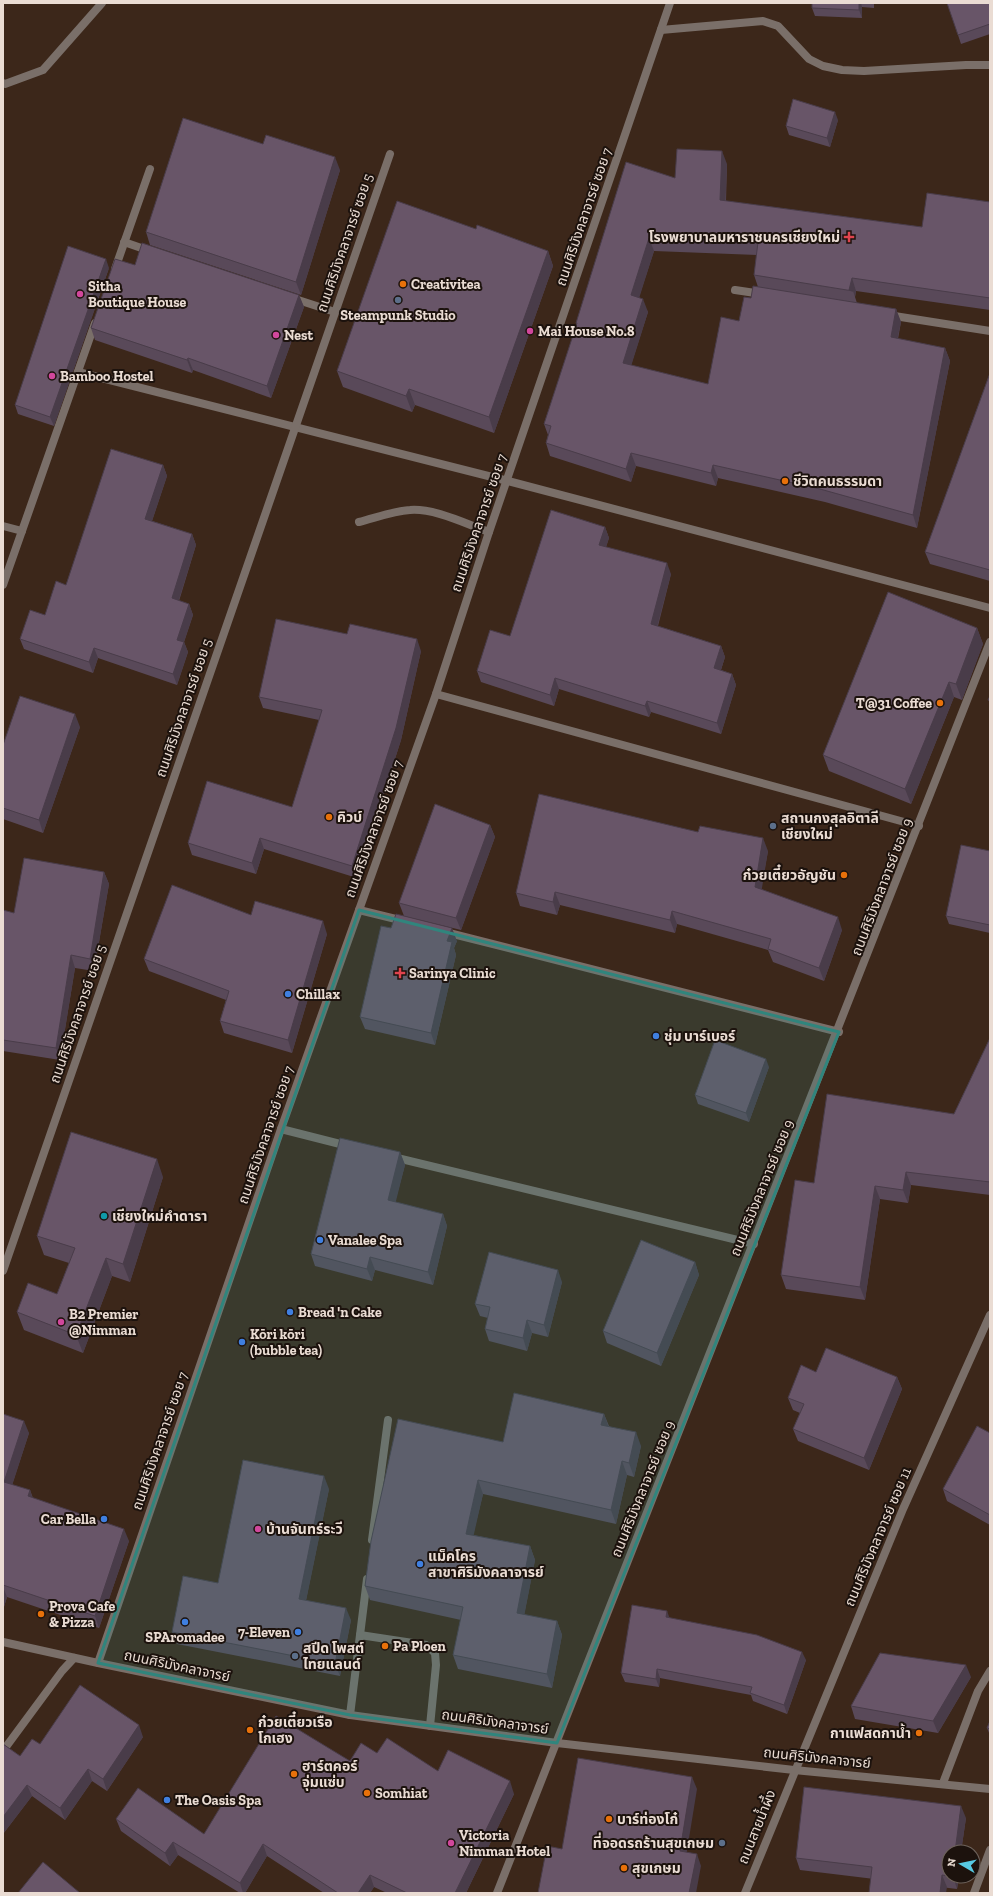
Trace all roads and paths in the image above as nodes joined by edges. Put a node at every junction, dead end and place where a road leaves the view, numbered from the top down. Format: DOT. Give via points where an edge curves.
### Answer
graph roads {
  1 [pos="102,3"];
  2 [pos="670,3"];
  3 [pos="661,30"];
  4 [pos="990,66"];
  5 [pos="3,83"];
  6 [pos="390,154"];
  7 [pos="150,169"];
  8 [pos="124,242"];
  9 [pos="162,255"];
  10 [pos="111,278"];
  11 [pos="735,290"];
  12 [pos="282,295"];
  13 [pos="774,296"];
  14 [pos="335,312"];
  15 [pos="98,314"];
  16 [pos="882,314"];
  17 [pos="990,331"];
  18 [pos="78,372"];
  19 [pos="295,427"];
  20 [pos="508,481"];
  21 [pos="359,522"];
  22 [pos="3,526"];
  23 [pos="22,531"];
  24 [pos="489,532"];
  25 [pos="3,585"];
  26 [pos="990,608"];
  27 [pos="990,642"];
  28 [pos="436,694"];
  29 [pos="919,826"];
  30 [pos="359,910"];
  31 [pos="412,923"];
  32 [pos="435,929"];
  33 [pos="839,1032"];
  34 [pos="281,1130"];
  35 [pos="359,1148"];
  36 [pos="382,1154"];
  37 [pos="754,1244"];
  38 [pos="3,1271"];
  39 [pos="990,1315"];
  40 [pos="388,1420"];
  41 [pos="371,1551"];
  42 [pos="368,1574"];
  43 [pos="360,1636"];
  44 [pos="3,1642"];
  45 [pos="74,1658"];
  46 [pos="98,1664"];
  47 [pos="990,1671"];
  48 [pos="350,1715"];
  49 [pos="430,1726"];
  50 [pos="557,1743"];
  51 [pos="3,1752"];
  52 [pos="794,1770"];
  53 [pos="943,1783"];
  54 [pos="990,1789"];
  55 [pos="990,1850"];
  56 [pos="498,1893"];
  57 [pos="745,1893"];
  58 [pos="974,1893"];
  1 -- 5 [label="street" via="43,70"];
  2 -- 3 [label="street, ถนนศิริมังคลาจารย์ ซอย 7"];
  3 -- 4 [label="street" via="763,21 778,26 809,58 823,66 842,70"];
  3 -- 20 [label="street, ถนนศิริมังคลาจารย์ ซอย 7"];
  6 -- 14 [label="street, ถนนศิริมังคลาจารย์ ซอย 5"];
  7 -- 8 [label="street"];
  8 -- 9 [label="street"];
  8 -- 10 [label="street"];
  11 -- 13 [label="street"];
  12 -- 14 [label="street"];
  14 -- 19 [label="street, ถนนศิริมังคลาจารย์ ซอย 5"];
  15 -- 18 [label="street"];
  16 -- 17 [label="street"];
  18 -- 19 [label="street"];
  18 -- 23 [label="street"];
  19 -- 20 [label="street"];
  19 -- 38 [label="street, ถนนศิริมังคลาจารย์ ซอย 5"];
  20 -- 24 [label="street, ถนนศิริมังคลาจารย์ ซอย 7"];
  20 -- 26 [label="street"];
  21 -- 24 [label="street" via="393,513 426,510"];
  22 -- 23 [label="street"];
  23 -- 25 [label="street"];
  24 -- 28 [label="street, ถนนศิริมังคลาจารย์ ซอย 7"];
  27 -- 29 [label="street, ถนนศิริมังคลาจารย์ ซอย 9"];
  28 -- 29 [label="street"];
  28 -- 30 [label="street, ถนนศิริมังคลาจารย์ ซอย 7"];
  29 -- 33 [label="street, ถนนศิริมังคลาจารย์ ซอย 9"];
  30 -- 31 [label="street"];
  30 -- 34 [label="street, ถนนศิริมังคลาจารย์ ซอย 7"];
  32 -- 33 [label="street"];
  33 -- 37 [label="street, ถนนศิริมังคลาจารย์ ซอย 9"];
  34 -- 35 [label="street"];
  34 -- 46 [label="street, ถนนศิริมังคลาจารย์ ซอย 7"];
  36 -- 37 [label="street"];
  37 -- 50 [label="street, ถนนศิริมังคลาจารย์ ซอย 9"];
  39 -- 52 [label="street, ถนนศิริมังคลาจารย์ ซอย 11" via="903,1509"];
  40 -- 41 [label="street"];
  42 -- 43 [label="street"];
  43 -- 48 [label="street"];
  43 -- 49 [label="street" via="426,1645 435,1653"];
  44 -- 45 [label="street, ถนนศิริมังคลาจารย์"];
  45 -- 46 [label="street, ถนนศิริมังคลาจารย์"];
  45 -- 51 [label="street"];
  46 -- 48 [label="street, ถนนศิริมังคลาจารย์"];
  47 -- 53 [label="street" via="978,1691"];
  48 -- 49 [label="street, ถนนศิริมังคลาจารย์"];
  49 -- 50 [label="street, ถนนศิริมังคลาจารย์"];
  50 -- 52 [label="street, ถนนศิริมังคลาจารย์"];
  50 -- 56 [label="street, ถนนศิริมังคลาจารย์ ซอย 9"];
  52 -- 53 [label="street, ถนนศิริมังคลาจารย์"];
  52 -- 57 [label="street, ถนนสายน้ำผึ้ง"];
  53 -- 54 [label="street, ถนนศิริมังคลาจารย์"];
  55 -- 58 [label="street"];
}
